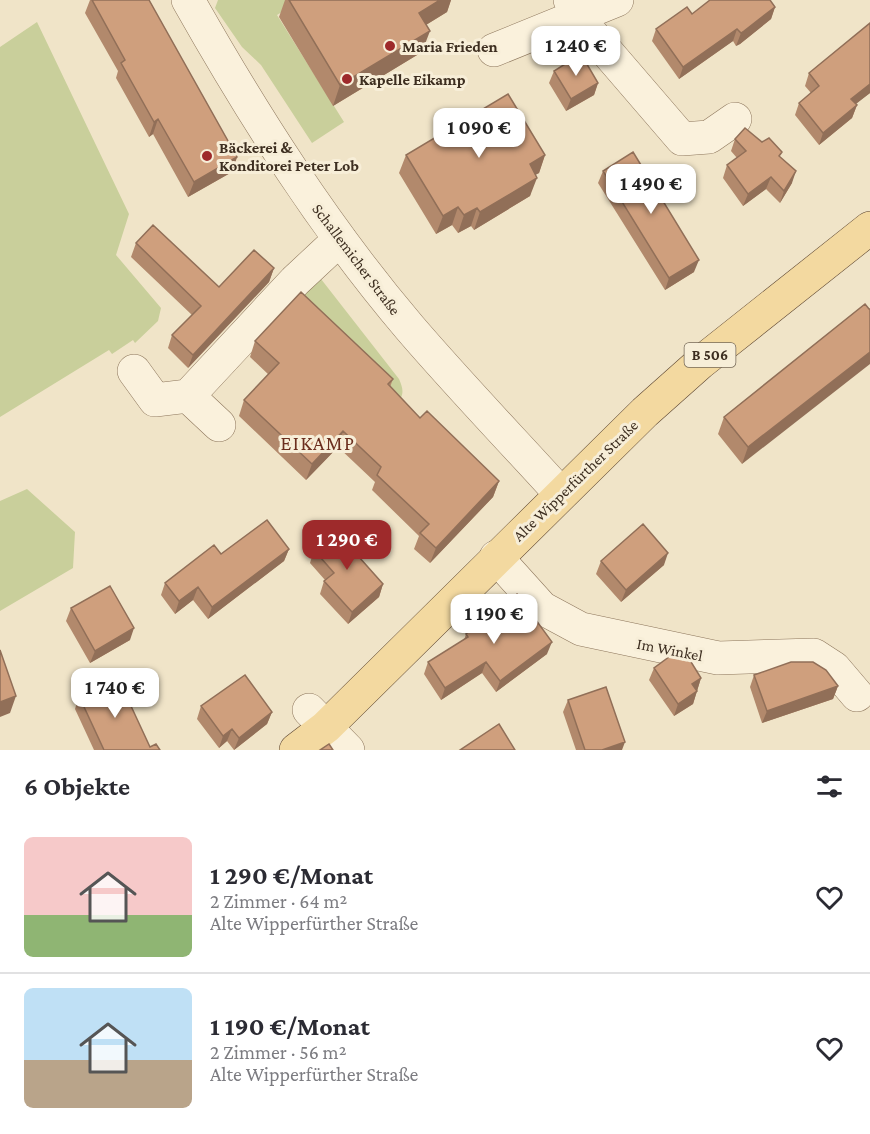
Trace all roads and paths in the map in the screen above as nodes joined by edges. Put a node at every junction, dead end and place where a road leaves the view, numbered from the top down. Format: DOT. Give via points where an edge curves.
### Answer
graph roads {
  1 [pos="188,0"];
  2 [pos="617,0"];
  3 [pos="574,8"];
  4 [pos="494,50"];
  5 [pos="735,119"];
  6 [pos="870,228"];
  7 [pos="340,239"];
  8 [pos="134,371"];
  9 [pos="188,396"];
  10 [pos="219,425"];
  11 [pos="560,493"];
  12 [pos="496,557"];
  13 [pos="857,695"];
  14 [pos="328,729"];
  15 [pos="296,750"];
  1 -- 7 [label="street, Schallemicher Straße" via="269,139"];
  2 -- 3 [label="street"];
  3 -- 4 [label="street"];
  3 -- 5 [label="street" via="682,139 709,137"];
  6 -- 11 [label="main road, Alte Wipperfürther Straße / B 506" via="700,363"];
  7 -- 9 [label="street" via="295,281"];
  7 -- 11 [label="street, Schallemicher Straße" via="410,327"];
  8 -- 9 [label="street" via="155,400"];
  9 -- 10 [label="street"];
  11 -- 12 [label="main road, Alte Wipperfürther Straße / B 506"];
  12 -- 13 [label="street, Im Winkel" via="542,608 581,629 718,658 814,655 834,668"];
  12 -- 14 [label="main road, Alte Wipperfürther Straße / B 506"];
  14 -- 15 [label="main road, Alte Wipperfürther Straße / B 506"];
}
